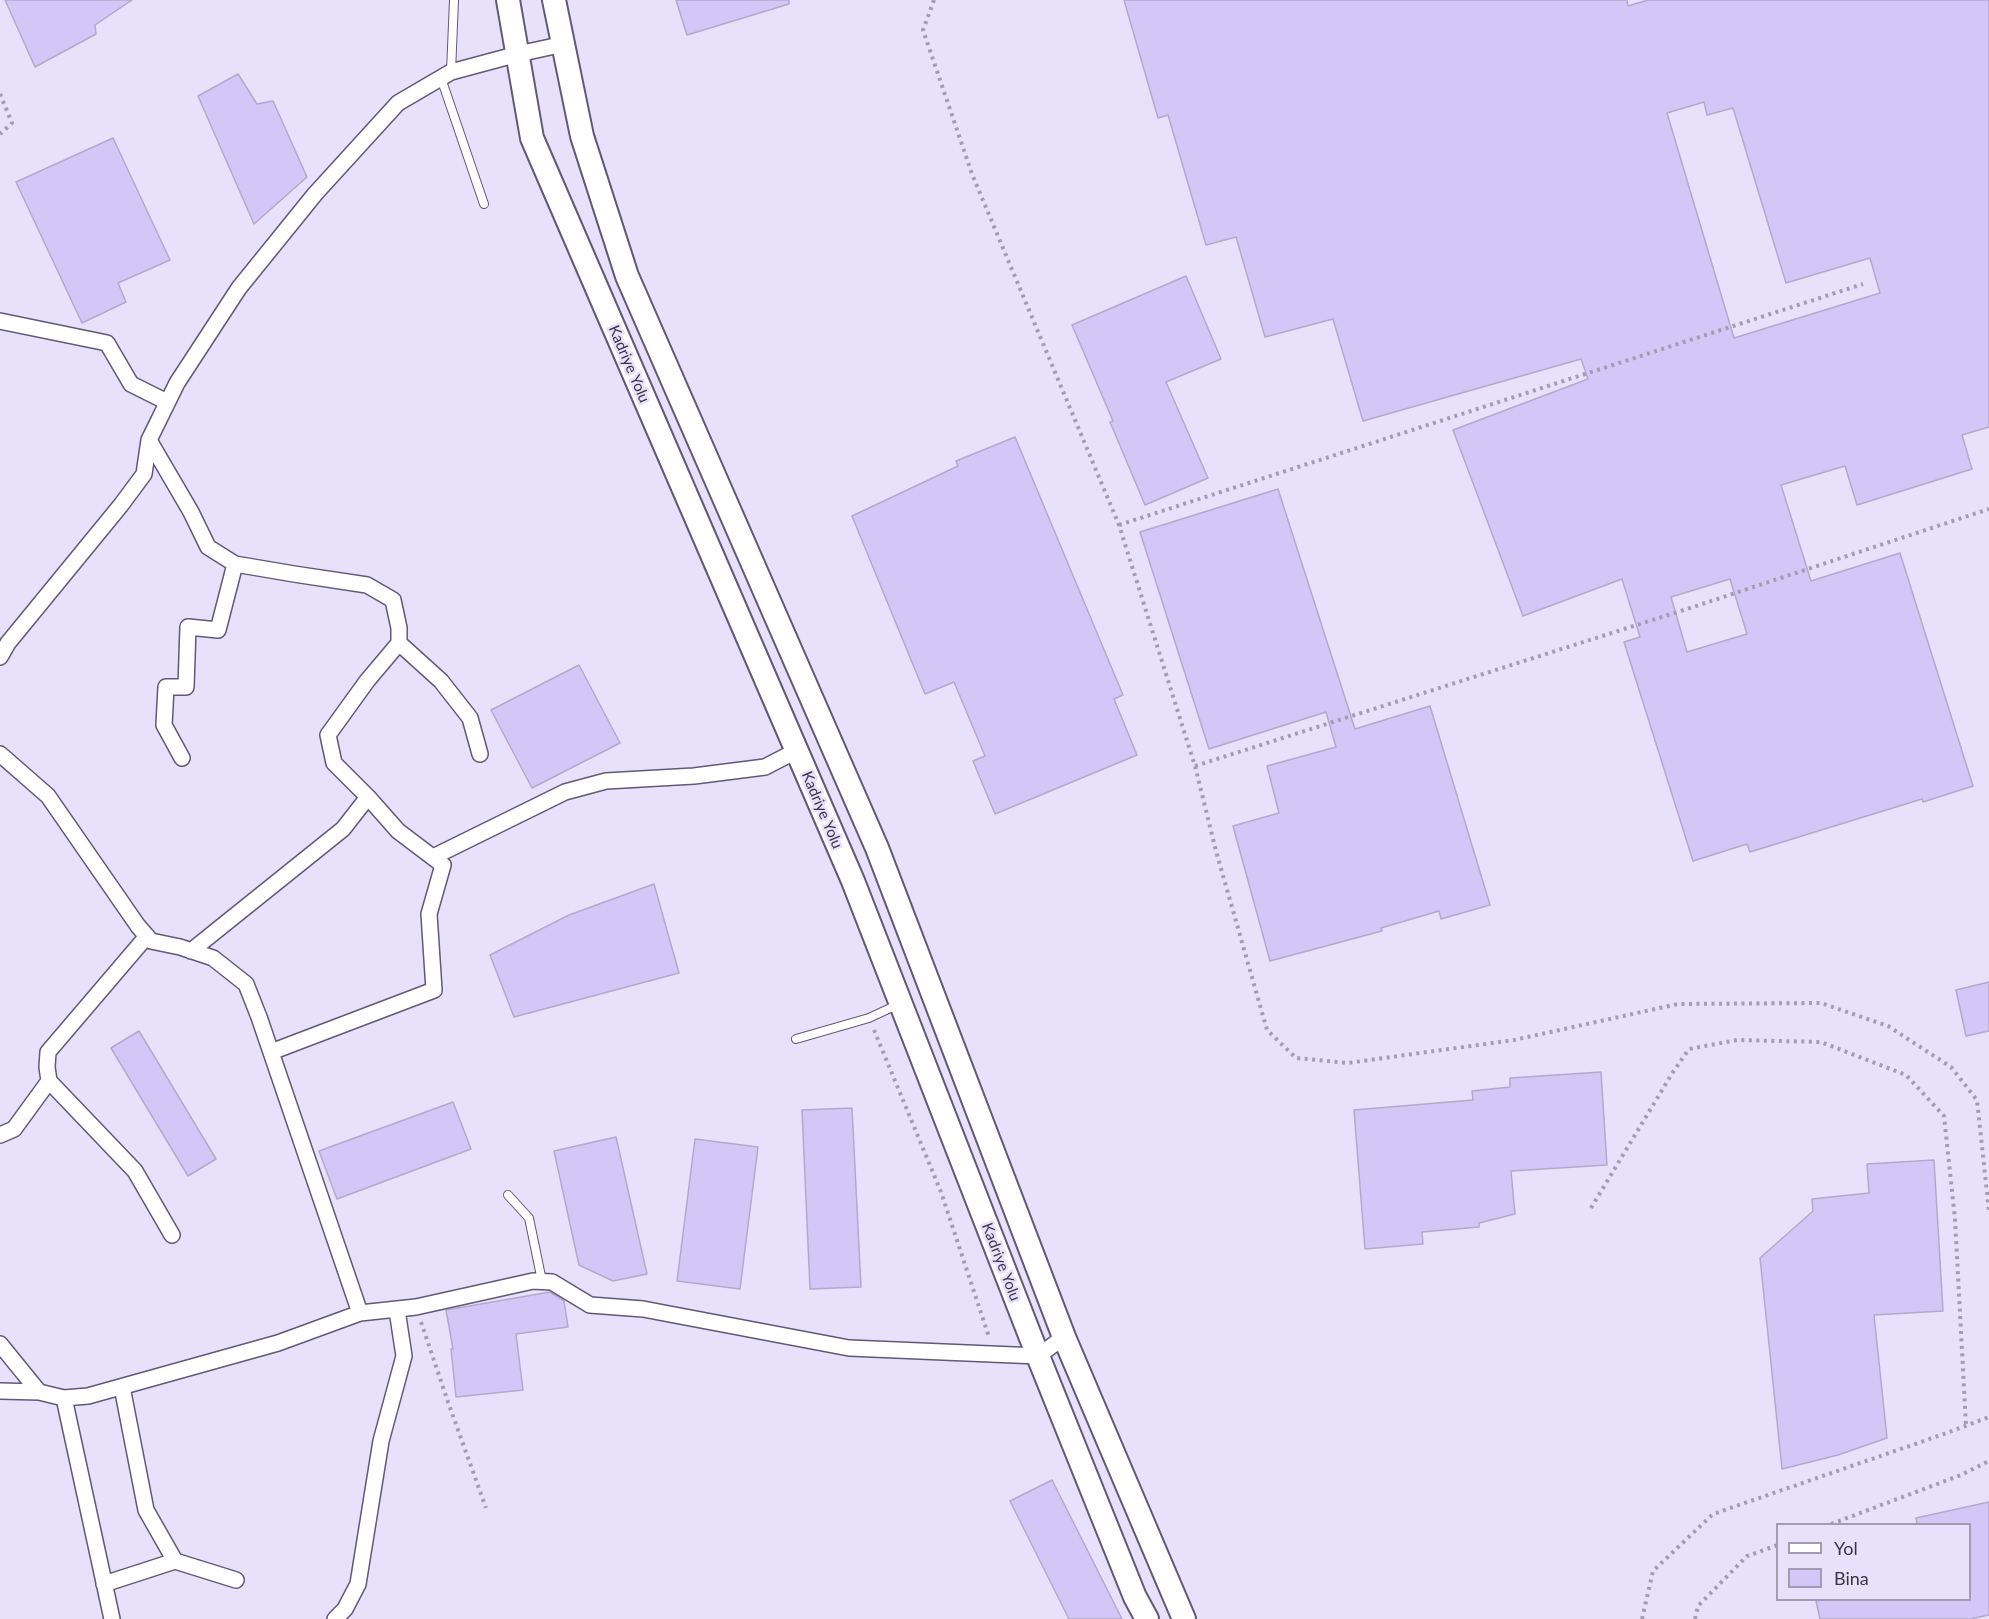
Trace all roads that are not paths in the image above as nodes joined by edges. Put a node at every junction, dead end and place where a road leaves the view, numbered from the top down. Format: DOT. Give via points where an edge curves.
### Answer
graph roads {
  1 [pos="453,0"];
  2 [pos="508,0"];
  3 [pos="554,0"];
  4 [pos="564,44"];
  5 [pos="518,54"];
  6 [pos="446,74"];
  7 [pos="484,204"];
  8 [pos="0,321"];
  9 [pos="167,402"];
  10 [pos="149,440"];
  11 [pos="235,564"];
  12 [pos="399,643"];
  13 [pos="0,657"];
  14 [pos="796,751"];
  15 [pos="0,754"];
  16 [pos="480,754"];
  17 [pos="182,758"];
  18 [pos="368,797"];
  19 [pos="433,857"];
  20 [pos="147,936"];
  21 [pos="191,951"];
  22 [pos="900,1003"];
  23 [pos="796,1039"];
  24 [pos="271,1052"];
  25 [pos="50,1081"];
  26 [pos="0,1135"];
  27 [pos="508,1195"];
  28 [pos="172,1235"];
  29 [pos="542,1281"];
  30 [pos="397,1310"];
  31 [pos="360,1313"];
  32 [pos="1064,1337"];
  33 [pos="0,1344"];
  34 [pos="1038,1356"];
  35 [pos="122,1387"];
  36 [pos="0,1390"];
  37 [pos="39,1392"];
  38 [pos="64,1398"];
  39 [pos="175,1561"];
  40 [pos="236,1580"];
  41 [pos="104,1584"];
  42 [pos="112,1619"];
  43 [pos="335,1619"];
  44 [pos="1147,1619"];
  45 [pos="1184,1619"];
  1 -- 6 [label="lane"];
  2 -- 5 [label="main road, Kadriye Yolu"];
  3 -- 4 [label="main road"];
  4 -- 5 [label="street"];
  4 -- 32 [label="main road" via="582,136 627,276 877,848"];
  5 -- 6 [label="street"];
  5 -- 14 [label="main road, Kadriye Yolu" via="532,138"];
  6 -- 7 [label="lane"];
  6 -- 9 [label="street" via="398,103 315,194 239,288"];
  8 -- 9 [label="street" via="106,343 131,384"];
  9 -- 10 [label="street"];
  10 -- 11 [label="street" via="208,547"];
  10 -- 13 [label="street" via="144,474"];
  11 -- 12 [label="street" via="367,585 393,600"];
  11 -- 17 [label="street" via="218,630 188,627 186,687 166,687 164,725"];
  12 -- 16 [label="street" via="441,681 470,718"];
  12 -- 18 [label="street" via="328,735 334,763"];
  14 -- 19 [label="street" via="765,767 606,781 565,792"];
  14 -- 22 [label="main road, Kadriye Yolu" via="853,881"];
  15 -- 20 [label="street" via="48,796"];
  18 -- 19 [label="street" via="398,831"];
  18 -- 21 [label="street" via="343,829"];
  19 -- 24 [label="street" via="443,865 429,914 434,990"];
  20 -- 21 [label="street" via="151,941"];
  20 -- 25 [label="street" via="48,1052"];
  21 -- 24 [label="street" via="213,958 246,984"];
  22 -- 23 [label="lane" via="869,1018"];
  22 -- 34 [label="main road, Kadriye Yolu"];
  24 -- 31 [label="street"];
  25 -- 26 [label="street" via="14,1129"];
  25 -- 28 [label="street" via="135,1171"];
  27 -- 29 [label="lane" via="529,1218"];
  29 -- 30 [label="street"];
  29 -- 34 [label="street" via="552,1282 590,1305 643,1309 849,1348"];
  30 -- 31 [label="street"];
  30 -- 43 [label="street" via="404,1356 381,1441 358,1584 345,1610"];
  31 -- 35 [label="street" via="278,1343"];
  32 -- 34 [label="street"];
  32 -- 45 [label="main road"];
  33 -- 37 [label="street"];
  34 -- 44 [label="main road, Kadriye Yolu"];
  35 -- 38 [label="street"];
  35 -- 39 [label="street" via="146,1510"];
  36 -- 37 [label="street"];
  37 -- 38 [label="street"];
  38 -- 41 [label="street"];
  39 -- 40 [label="street"];
  39 -- 41 [label="street"];
  41 -- 42 [label="street"];
}
